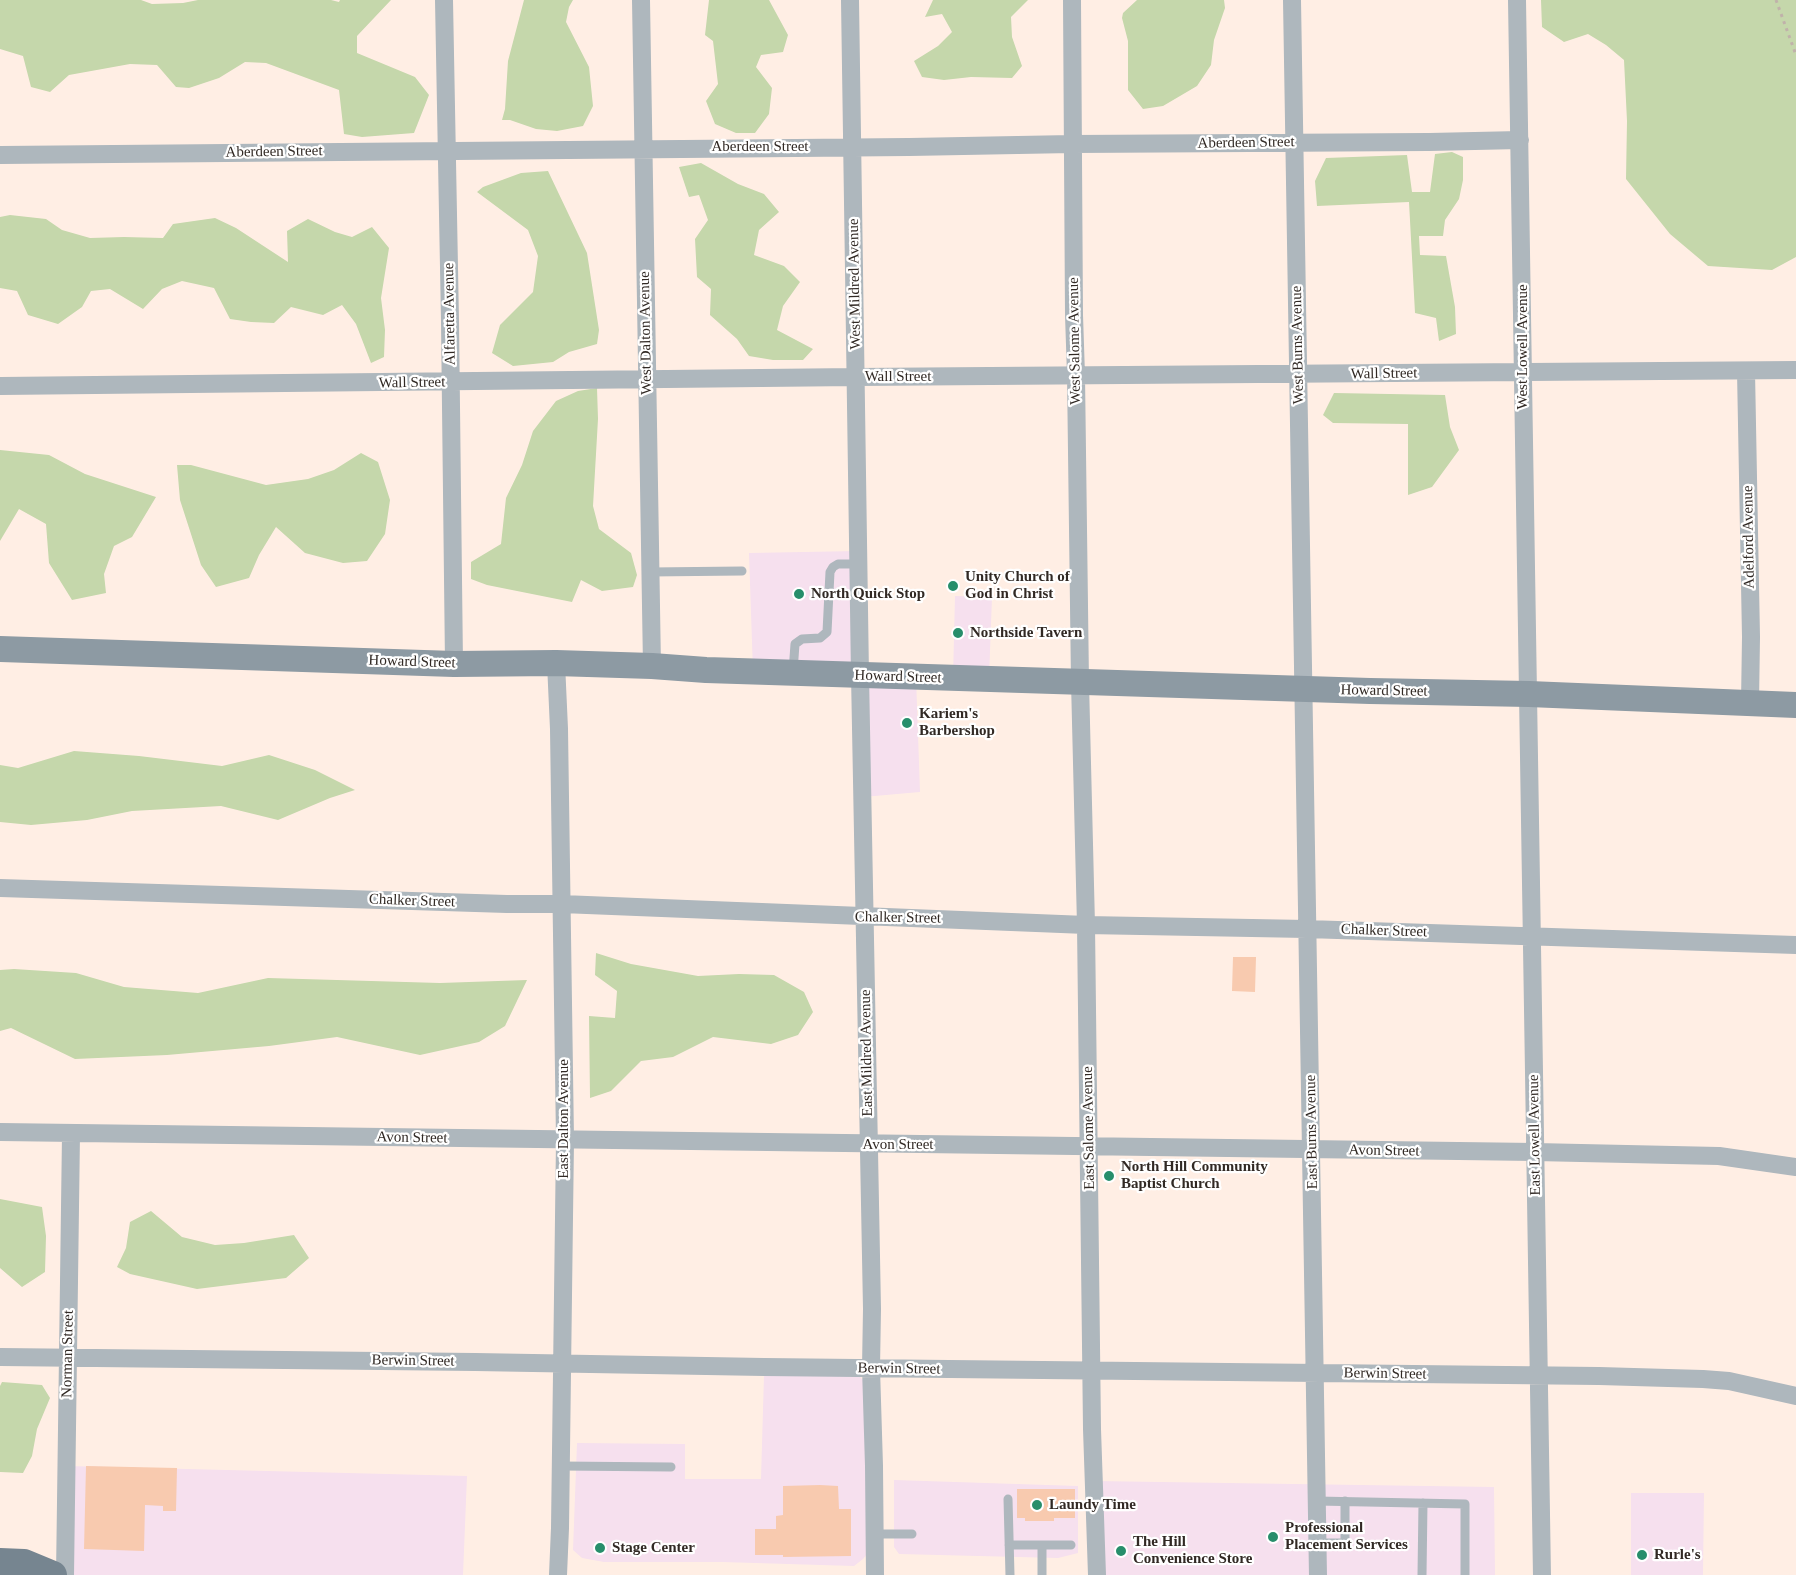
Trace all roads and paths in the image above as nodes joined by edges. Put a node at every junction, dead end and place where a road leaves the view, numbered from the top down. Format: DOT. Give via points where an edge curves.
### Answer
graph roads {
  1 [pos="444,0"];
  2 [pos="641,0"];
  3 [pos="850,0"];
  4 [pos="1072,0"];
  5 [pos="1293,0"];
  6 [pos="1517,0"];
  7 [pos="1776,0"];
  8 [pos="1796,56"];
  9 [pos="1520,140"];
  10 [pos="1295,143"];
  11 [pos="1072,144"];
  12 [pos="852,146"];
  13 [pos="643,148"];
  14 [pos="446,151"];
  15 [pos="0,154"];
  16 [pos="1796,370"];
  17 [pos="1746,371"];
  18 [pos="1298,374"];
  19 [pos="1522,374"];
  20 [pos="1076,375"];
  21 [pos="856,377"];
  22 [pos="647,379"];
  23 [pos="450,382"];
  24 [pos="0,386"];
  25 [pos="859,564"];
  26 [pos="742,571"];
  27 [pos="650,572"];
  28 [pos="0,649"];
  29 [pos="556,663"];
  30 [pos="454,664"];
  31 [pos="652,666"];
  32 [pos="793,673"];
  33 [pos="860,675"];
  34 [pos="1080,682"];
  35 [pos="1304,689"];
  36 [pos="1529,694"];
  37 [pos="1750,703"];
  38 [pos="1796,705"];
  39 [pos="0,888"];
  40 [pos="562,904"];
  41 [pos="864,917"];
  42 [pos="1086,924"];
  43 [pos="1307,929"];
  44 [pos="1532,936"];
  45 [pos="1796,945"];
  46 [pos="0,1132"];
  47 [pos="70,1134"];
  48 [pos="565,1140"];
  49 [pos="868,1145"];
  50 [pos="1089,1146"];
  51 [pos="1312,1150"];
  52 [pos="1535,1152"];
  53 [pos="1796,1167"];
  54 [pos="0,1357"];
  55 [pos="68,1358"];
  56 [pos="562,1363"];
  57 [pos="871,1368"];
  58 [pos="1092,1371"];
  59 [pos="1316,1373"];
  60 [pos="1540,1375"];
  61 [pos="1796,1396"];
  62 [pos="561,1466"];
  63 [pos="671,1467"];
  64 [pos="1008,1499"];
  65 [pos="1317,1501"];
  66 [pos="1345,1501"];
  67 [pos="1423,1503"];
  68 [pos="874,1534"];
  69 [pos="912,1534"];
  70 [pos="1318,1543"];
  71 [pos="1009,1545"];
  72 [pos="1042,1545"];
  73 [pos="1071,1545"];
  74 [pos="0,1562"];
  75 [pos="53,1575"];
  76 [pos="65,1575"];
  77 [pos="558,1575"];
  78 [pos="875,1575"];
  79 [pos="1010,1575"];
  80 [pos="1042,1575"];
  81 [pos="1097,1575"];
  82 [pos="1318,1575"];
  83 [pos="1422,1575"];
  84 [pos="1465,1575"];
  85 [pos="1542,1575"];
  1 -- 14 [label="street, Alfaretta Avenue"];
  2 -- 13 [label="street, West Dalton Avenue"];
  3 -- 12 [label="street, West Mildred Avenue"];
  4 -- 11 [label="street, West Salome Avenue"];
  5 -- 10 [label="street, West Burns Avenue"];
  6 -- 9 [label="street, West Lowell Avenue"];
  7 -- 8 [label="path"];
  9 -- 10 [label="street, Aberdeen Street"];
  9 -- 19 [label="street, West Lowell Avenue"];
  10 -- 11 [label="street, Aberdeen Street"];
  10 -- 18 [label="street, West Burns Avenue"];
  11 -- 12 [label="street, Aberdeen Street"];
  11 -- 20 [label="street, West Salome Avenue"];
  12 -- 13 [label="street, Aberdeen Street"];
  12 -- 21 [label="street, West Mildred Avenue"];
  13 -- 14 [label="street, Aberdeen Street"];
  13 -- 22 [label="street, West Dalton Avenue"];
  14 -- 15 [label="street, Aberdeen Street"];
  14 -- 23 [label="street, Alfaretta Avenue"];
  16 -- 17 [label="street, Wall Street"];
  17 -- 19 [label="street, Wall Street"];
  17 -- 37 [label="street, Adelford Avenue"];
  18 -- 19 [label="street, Wall Street"];
  18 -- 20 [label="street, Wall Street"];
  18 -- 35 [label="street, West Burns Avenue"];
  19 -- 36 [label="street, West Lowell Avenue"];
  20 -- 21 [label="street, Wall Street"];
  20 -- 34 [label="street, West Salome Avenue"];
  21 -- 22 [label="street, Wall Street"];
  21 -- 25 [label="street, West Mildred Avenue"];
  22 -- 23 [label="street, Wall Street"];
  22 -- 27 [label="street, West Dalton Avenue"];
  23 -- 24 [label="street, Wall Street"];
  23 -- 30 [label="street, Alfaretta Avenue"];
  25 -- 32 [label="lane" via="833,567 827,632 820,638 802,639 795,644"];
  25 -- 33 [label="street, West Mildred Avenue"];
  26 -- 27 [label="lane"];
  27 -- 31 [label="street, West Dalton Avenue"];
  28 -- 30 [label="main road, Howard Street"];
  29 -- 30 [label="main road, Howard Street"];
  29 -- 31 [label="main road, Howard Street"];
  29 -- 40 [label="street, East Dalton Avenue"];
  31 -- 32 [label="main road, Howard Street"];
  32 -- 33 [label="main road, Howard Street"];
  33 -- 34 [label="main road, Howard Street"];
  33 -- 41 [label="street, East Mildred Avenue"];
  34 -- 35 [label="main road, Howard Street"];
  34 -- 42 [label="street, East Salome Avenue"];
  35 -- 36 [label="main road, Howard Street"];
  35 -- 43 [label="street, East Burns Avenue"];
  36 -- 37 [label="main road, Howard Street"];
  36 -- 44 [label="street, East Lowell Avenue"];
  37 -- 38 [label="main road, Howard Street"];
  39 -- 40 [label="street, Chalker Street"];
  40 -- 41 [label="street, Chalker Street"];
  40 -- 48 [label="street, East Dalton Avenue"];
  41 -- 42 [label="street, Chalker Street"];
  41 -- 49 [label="street, East Mildred Avenue"];
  42 -- 43 [label="street, Chalker Street"];
  42 -- 50 [label="street, East Salome Avenue"];
  43 -- 44 [label="street, Chalker Street"];
  43 -- 51 [label="street, East Burns Avenue"];
  44 -- 45 [label="street, Chalker Street"];
  44 -- 52 [label="street, East Lowell Avenue"];
  46 -- 47 [label="street, Avon Street"];
  47 -- 48 [label="street, Avon Street"];
  47 -- 55 [label="street, Norman Street"];
  48 -- 49 [label="street, Avon Street"];
  48 -- 56 [label="street, East Dalton Avenue"];
  49 -- 50 [label="street, Avon Street"];
  49 -- 57 [label="street, East Mildred Avenue"];
  50 -- 51 [label="street, Avon Street"];
  50 -- 58 [label="street, East Salome Avenue"];
  51 -- 52 [label="street, Avon Street"];
  51 -- 59 [label="street, East Burns Avenue"];
  52 -- 53 [label="street, Avon Street" via="1719,1156"];
  52 -- 60 [label="street, East Lowell Avenue"];
  54 -- 55 [label="street, Berwin Street"];
  55 -- 56 [label="street, Berwin Street"];
  55 -- 76 [label="street, Norman Street"];
  56 -- 57 [label="street, Berwin Street"];
  56 -- 62 [label="street, East Dalton Avenue"];
  57 -- 58 [label="street, Berwin Street"];
  57 -- 68 [label="street, East Mildred Avenue"];
  58 -- 59 [label="street, Berwin Street"];
  58 -- 81 [label="street, East Salome Avenue"];
  59 -- 60 [label="street, Berwin Street"];
  59 -- 65 [label="street, East Burns Avenue"];
  60 -- 61 [label="street, Berwin Street" via="1730,1381"];
  60 -- 85 [label="street, East Lowell Avenue"];
  62 -- 63 [label="lane"];
  62 -- 77 [label="street, East Dalton Avenue"];
  64 -- 71 [label="lane"];
  65 -- 66 [label="lane"];
  65 -- 70 [label="street, East Burns Avenue"];
  66 -- 67 [label="lane"];
  66 -- 70 [label="lane" via="1345,1543"];
  67 -- 83 [label="lane"];
  67 -- 84 [label="lane" via="1465,1504"];
  68 -- 69 [label="lane"];
  68 -- 78 [label="street, East Mildred Avenue"];
  70 -- 82 [label="street, East Burns Avenue"];
  71 -- 72 [label="lane"];
  71 -- 79 [label="lane"];
  72 -- 73 [label="lane"];
  72 -- 80 [label="lane"];
  74 -- 75 [label="main road" via="24,1563"];
}
